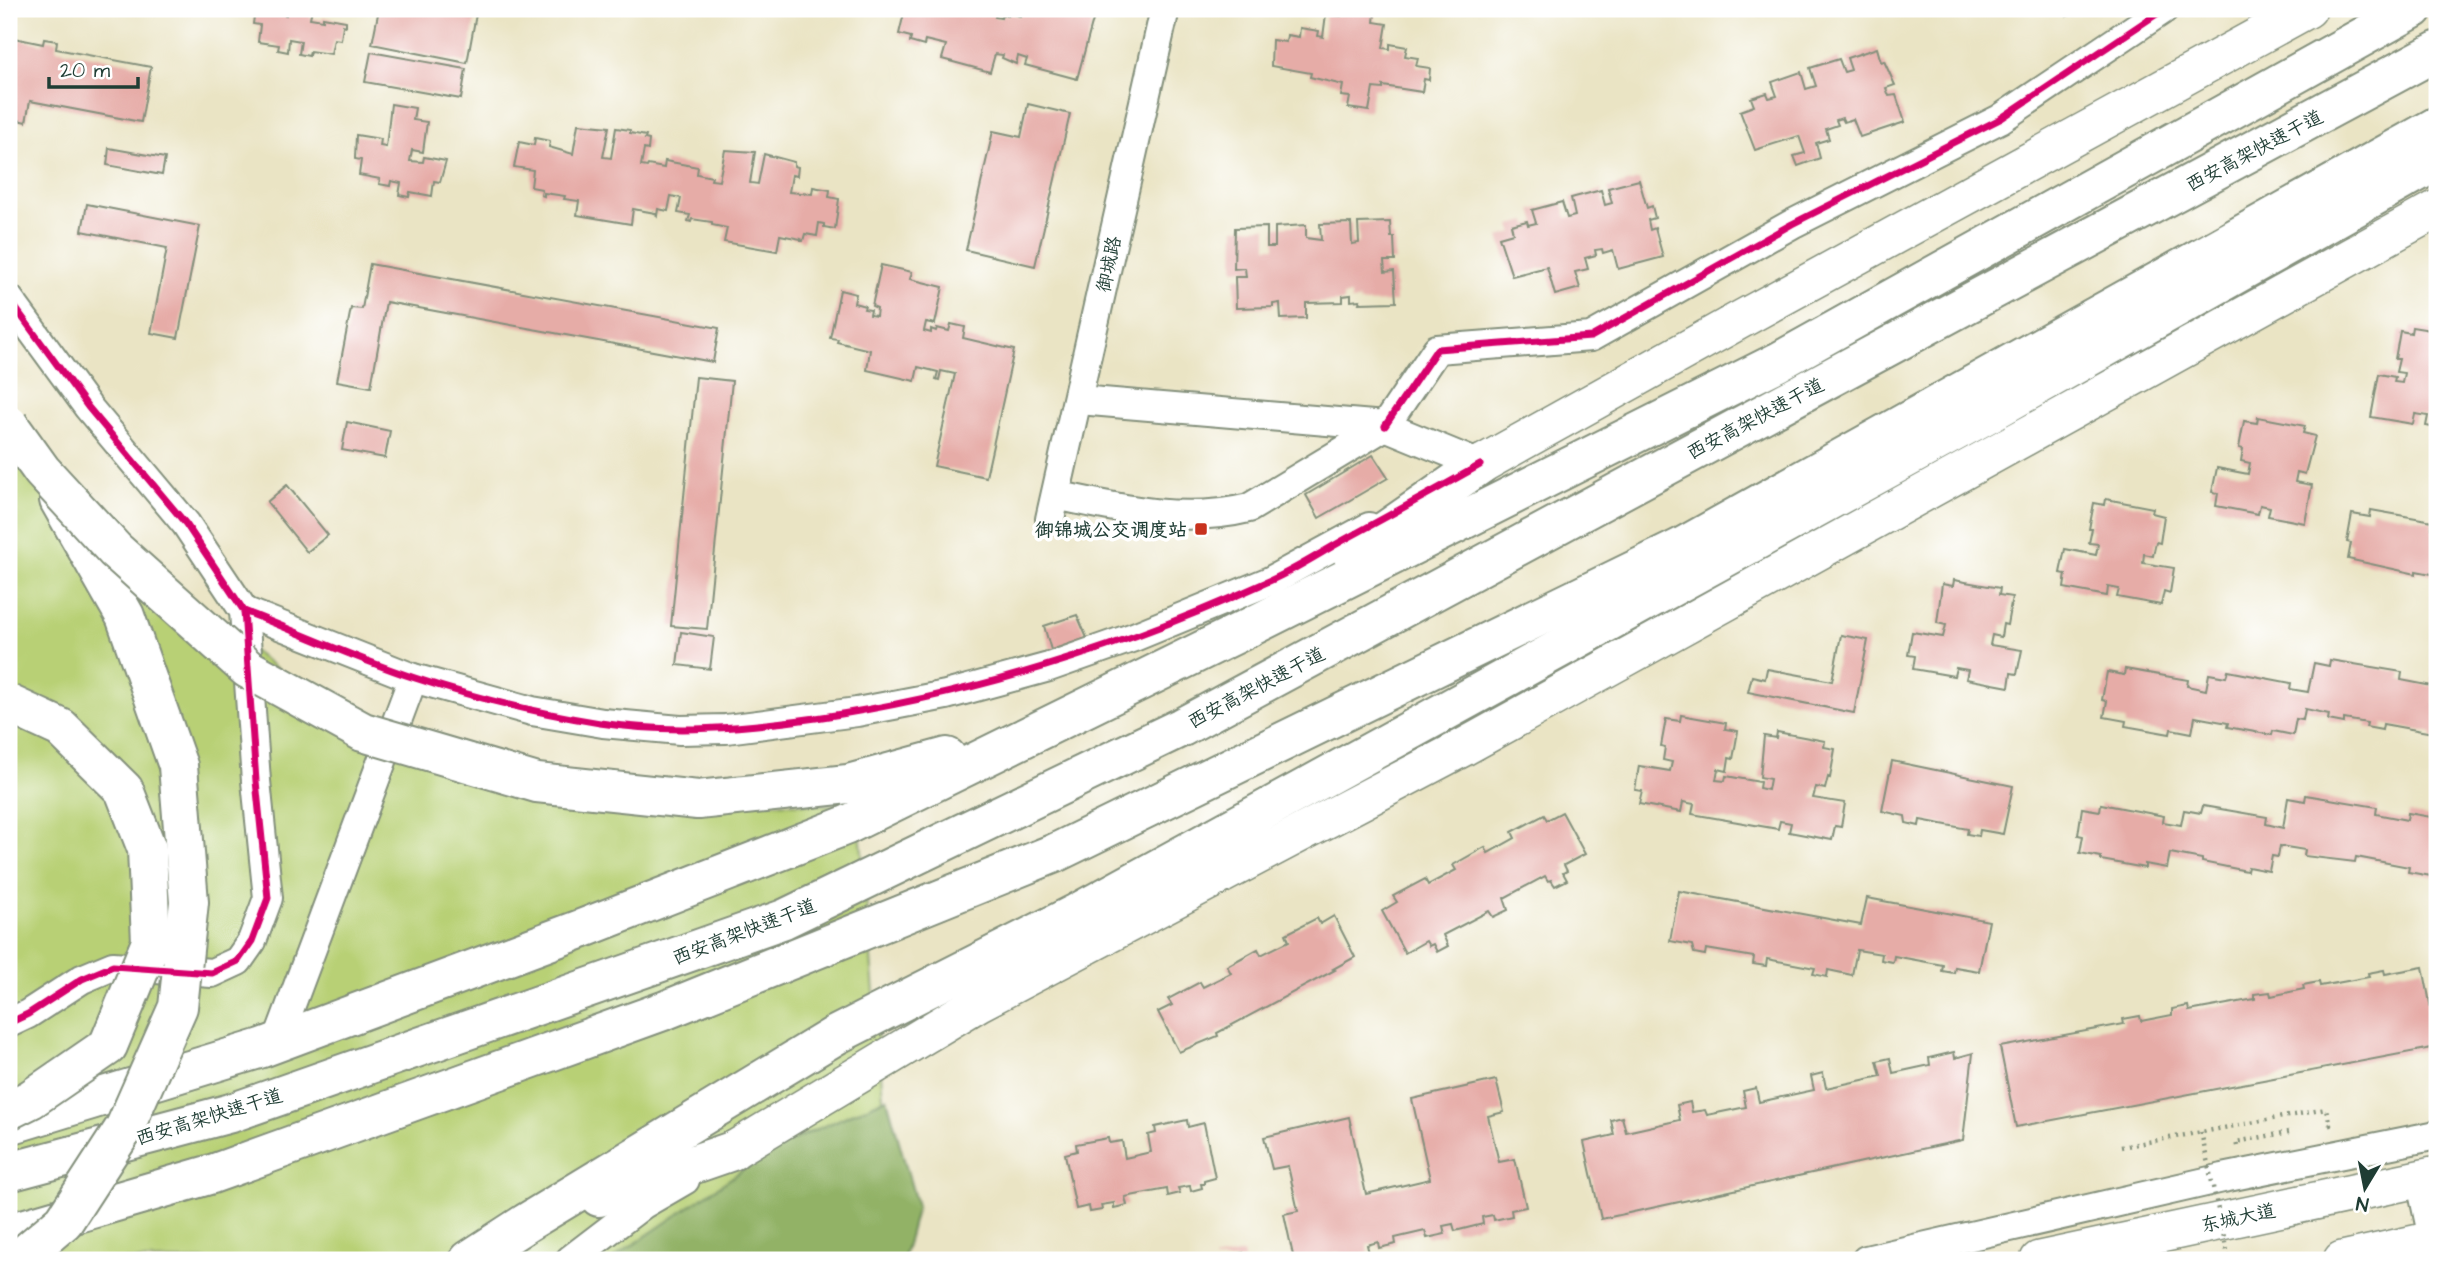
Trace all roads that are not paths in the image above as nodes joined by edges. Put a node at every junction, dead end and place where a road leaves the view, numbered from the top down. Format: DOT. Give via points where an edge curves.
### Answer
graph roads {
  1 [pos="1165,9"];
  2 [pos="2164,9"];
  3 [pos="2308,9"];
  4 [pos="2413,9"];
  5 [pos="2437,51"];
  6 [pos="2437,126"];
  7 [pos="2437,161"];
  8 [pos="2437,209"];
  9 [pos="9,299"];
  10 [pos="1079,400"];
  11 [pos="9,425"];
  12 [pos="1385,426"];
  13 [pos="1480,466"];
  14 [pos="42,471"];
  15 [pos="244,611"];
  16 [pos="1235,635"];
  17 [pos="413,678"];
  18 [pos="9,704"];
  19 [pos="1034,734"];
  20 [pos="9,1023"];
  21 [pos="277,1042"];
  22 [pos="9,1110"];
  23 [pos="9,1125"];
  24 [pos="2437,1135"];
  25 [pos="732,1151"];
  26 [pos="9,1172"];
  27 [pos="2428,1177"];
  28 [pos="526,1223"];
  29 [pos="9,1233"];
  30 [pos="2436,1245"];
  31 [pos="18,1260"];
  32 [pos="438,1260"];
  33 [pos="469,1260"];
  34 [pos="569,1260"];
  35 [pos="1866,1260"];
  36 [pos="2039,1260"];
  37 [pos="2342,1260"];
  1 -- 10 [label="street, 御城路"];
  2 -- 12 [label="street" via="2000,120 1792,224 1591,337 1437,349"];
  3 -- 13 [label="main road"];
  4 -- 16 [label="highway" via="1778,362"];
  5 -- 26 [label="highway, 西安高架快速干道" via="1182,727 784,919 231,1113"];
  6 -- 29 [label="highway" via="1682,547 1055,853 640,1019 212,1174"];
  7 -- 28 [label="highway" via="1090,907 836,1035"];
  8 -- 25 [label="main road" via="1464,747 978,1003"];
  9 -- 15 [label="street" via="88,407 186,524"];
  10 -- 12 [label="street"];
  10 -- 12 [label="street, 御城路" via="1053,507 1164,515 1249,508"];
  11 -- 14 [label="highway, bridge"];
  12 -- 13 [label="street"];
  13 -- 16 [label="highway"];
  13 -- 17 [label="street" via="1270,581 1049,667 946,695 772,724 680,730 532,711"];
  14 -- 19 [label="highway, bridge" via="115,550 248,669 363,732 537,783 698,800 848,784"];
  14 -- 31 [label="highway, bridge" via="125,616 173,753 190,902 178,1007 125,1127 64,1221"];
  15 -- 17 [label="street"];
  15 -- 20 [label="street" via="268,898 252,942 238,961 212,973 113,966"];
  16 -- 19 [label="highway"];
  17 -- 21 [label="street"];
  18 -- 22 [label="highway, bridge" via="61,728 124,790 147,849 151,942 108,1046"];
  19 -- 21 [label="highway" via="847,825"];
  21 -- 23 [label="highway"];
  24 -- 35 [label="street" via="2223,1178"];
  25 -- 28 [label="highway"];
  25 -- 34 [label="street" via="642,1205"];
  27 -- 30 [label="street"];
  27 -- 36 [label="main road, 东城大道"];
  28 -- 32 [label="highway"];
  28 -- 33 [label="highway"];
  30 -- 37 [label="main road"];
}
